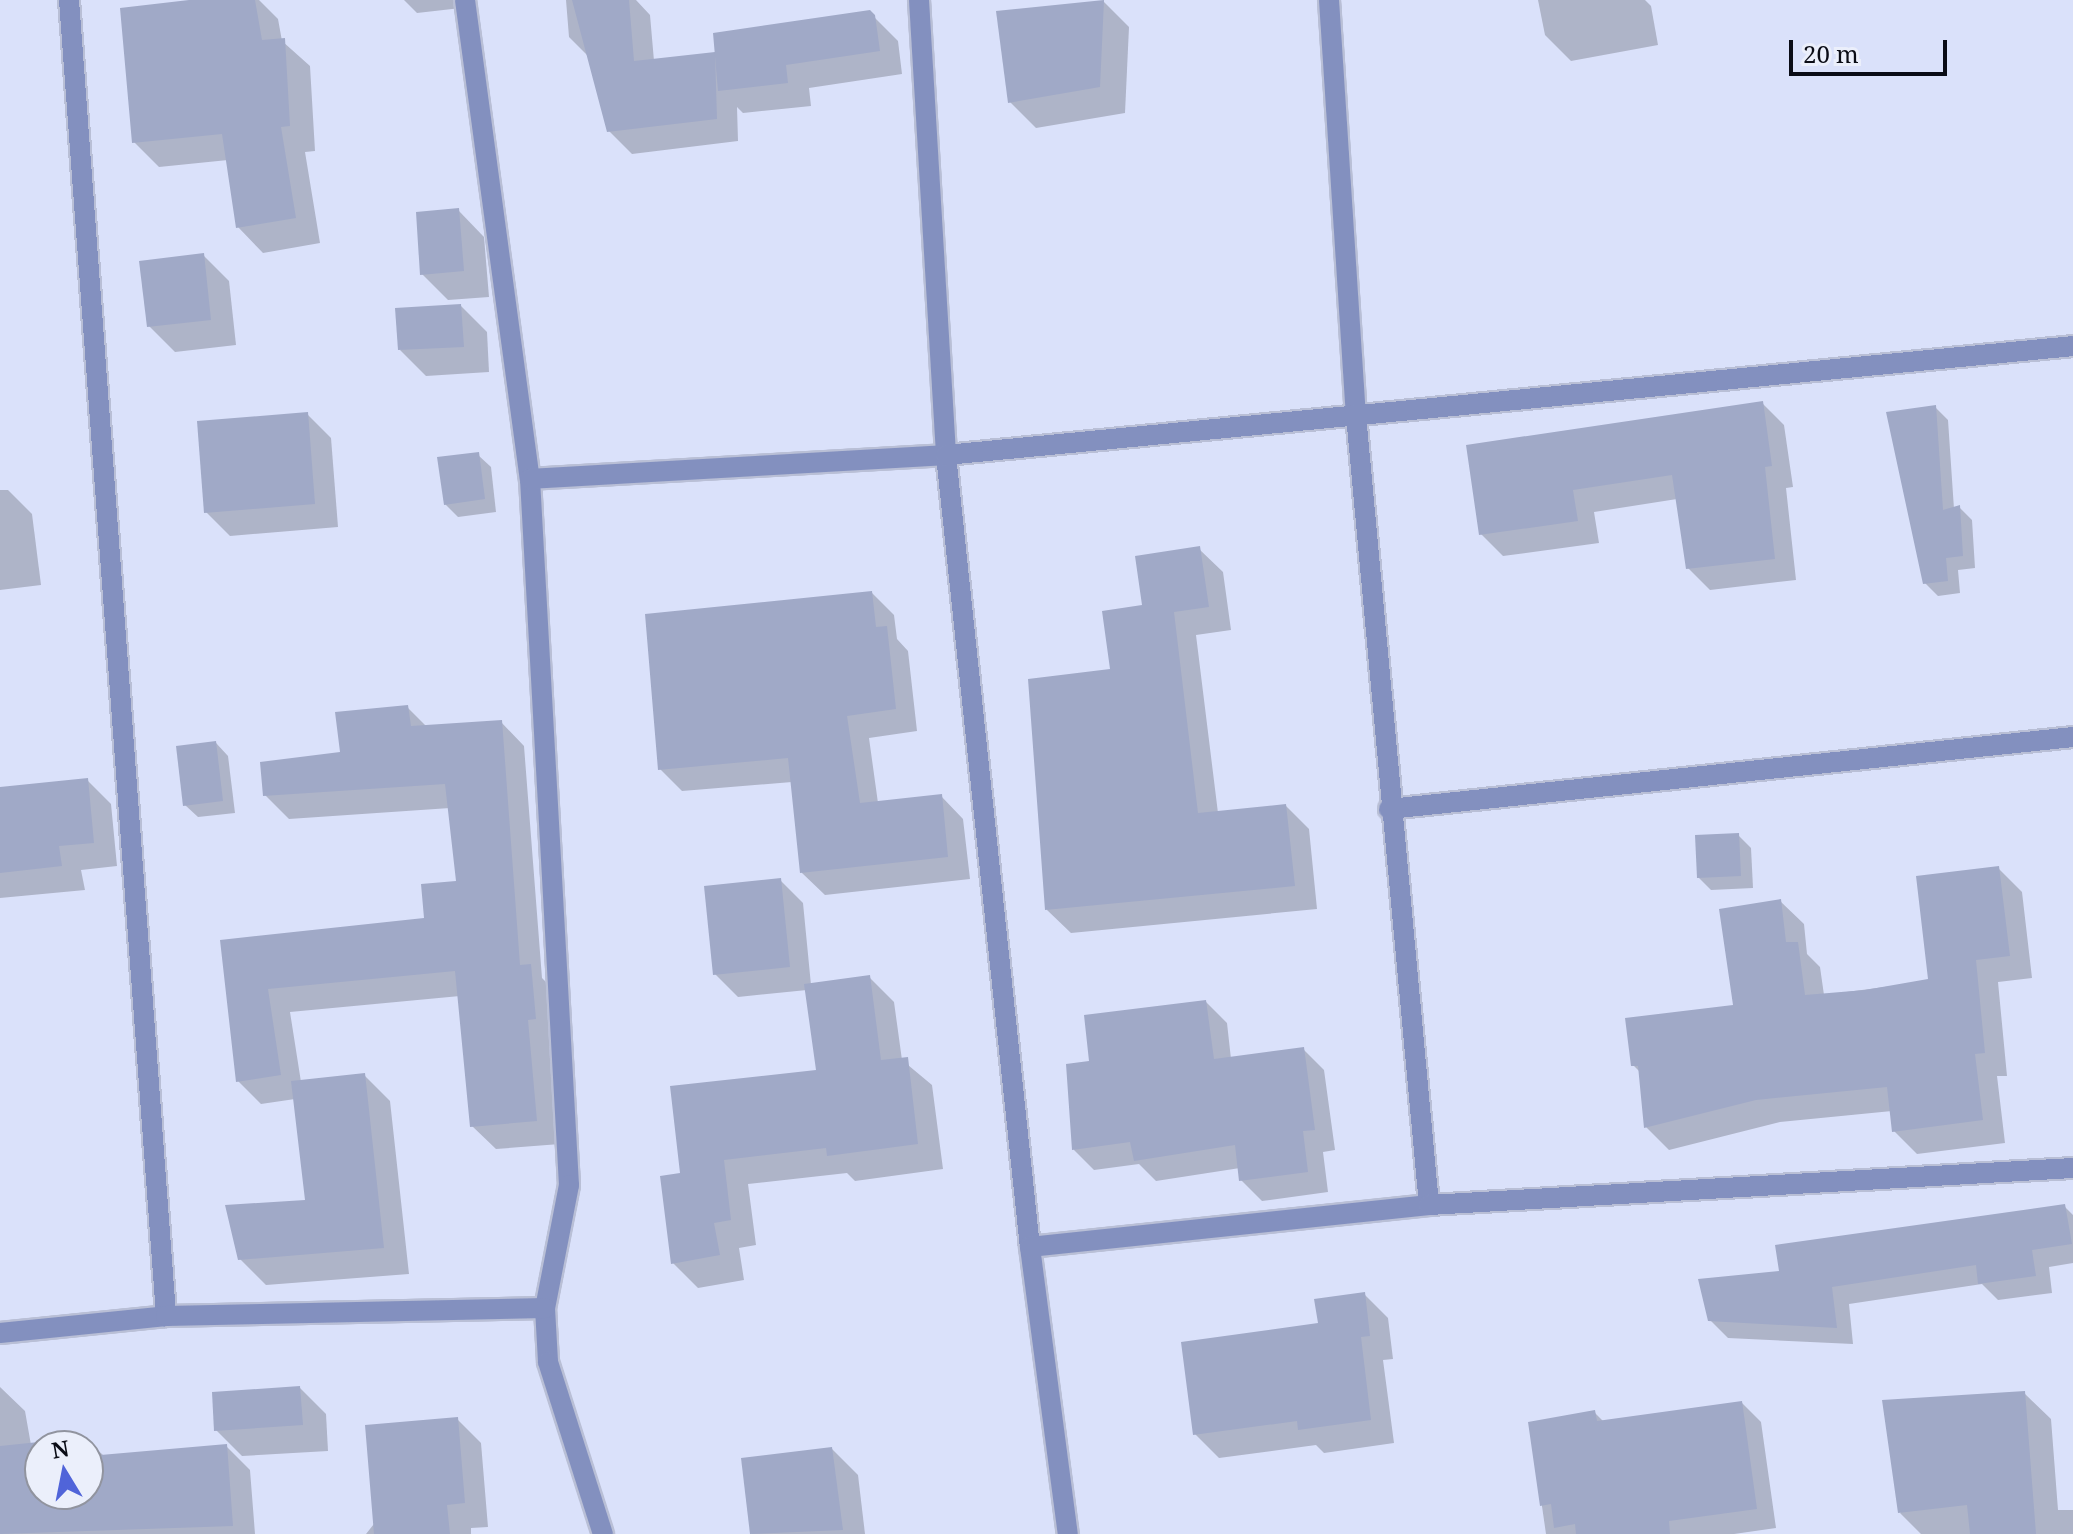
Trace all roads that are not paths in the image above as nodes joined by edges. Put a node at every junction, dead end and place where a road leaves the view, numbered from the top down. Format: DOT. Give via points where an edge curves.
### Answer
graph roads {
  1 [pos="69,0"];
  2 [pos="465,0"];
  3 [pos="919,0"];
  4 [pos="1329,0"];
  5 [pos="2073,346"];
  6 [pos="1356,415"];
  7 [pos="946,455"];
  8 [pos="530,479"];
  9 [pos="2073,737"];
  10 [pos="1389,809"];
  11 [pos="2073,1168"];
  12 [pos="1429,1205"];
  13 [pos="1030,1247"];
  14 [pos="545,1308"];
  15 [pos="166,1316"];
  16 [pos="0,1333"];
  17 [pos="603,1534"];
  18 [pos="1068,1534"];
  1 -- 15 [label="street"];
  2 -- 8 [label="street"];
  3 -- 7 [label="street"];
  4 -- 6 [label="street"];
  5 -- 6 [label="street"];
  6 -- 7 [label="street"];
  6 -- 10 [label="street"];
  7 -- 8 [label="street"];
  7 -- 13 [label="street"];
  8 -- 14 [label="street" via="569,1185"];
  9 -- 10 [label="street"];
  10 -- 12 [label="street"];
  11 -- 12 [label="street"];
  12 -- 13 [label="street"];
  13 -- 18 [label="street"];
  14 -- 15 [label="street"];
  14 -- 17 [label="street" via="548,1362"];
  15 -- 16 [label="street"];
}
